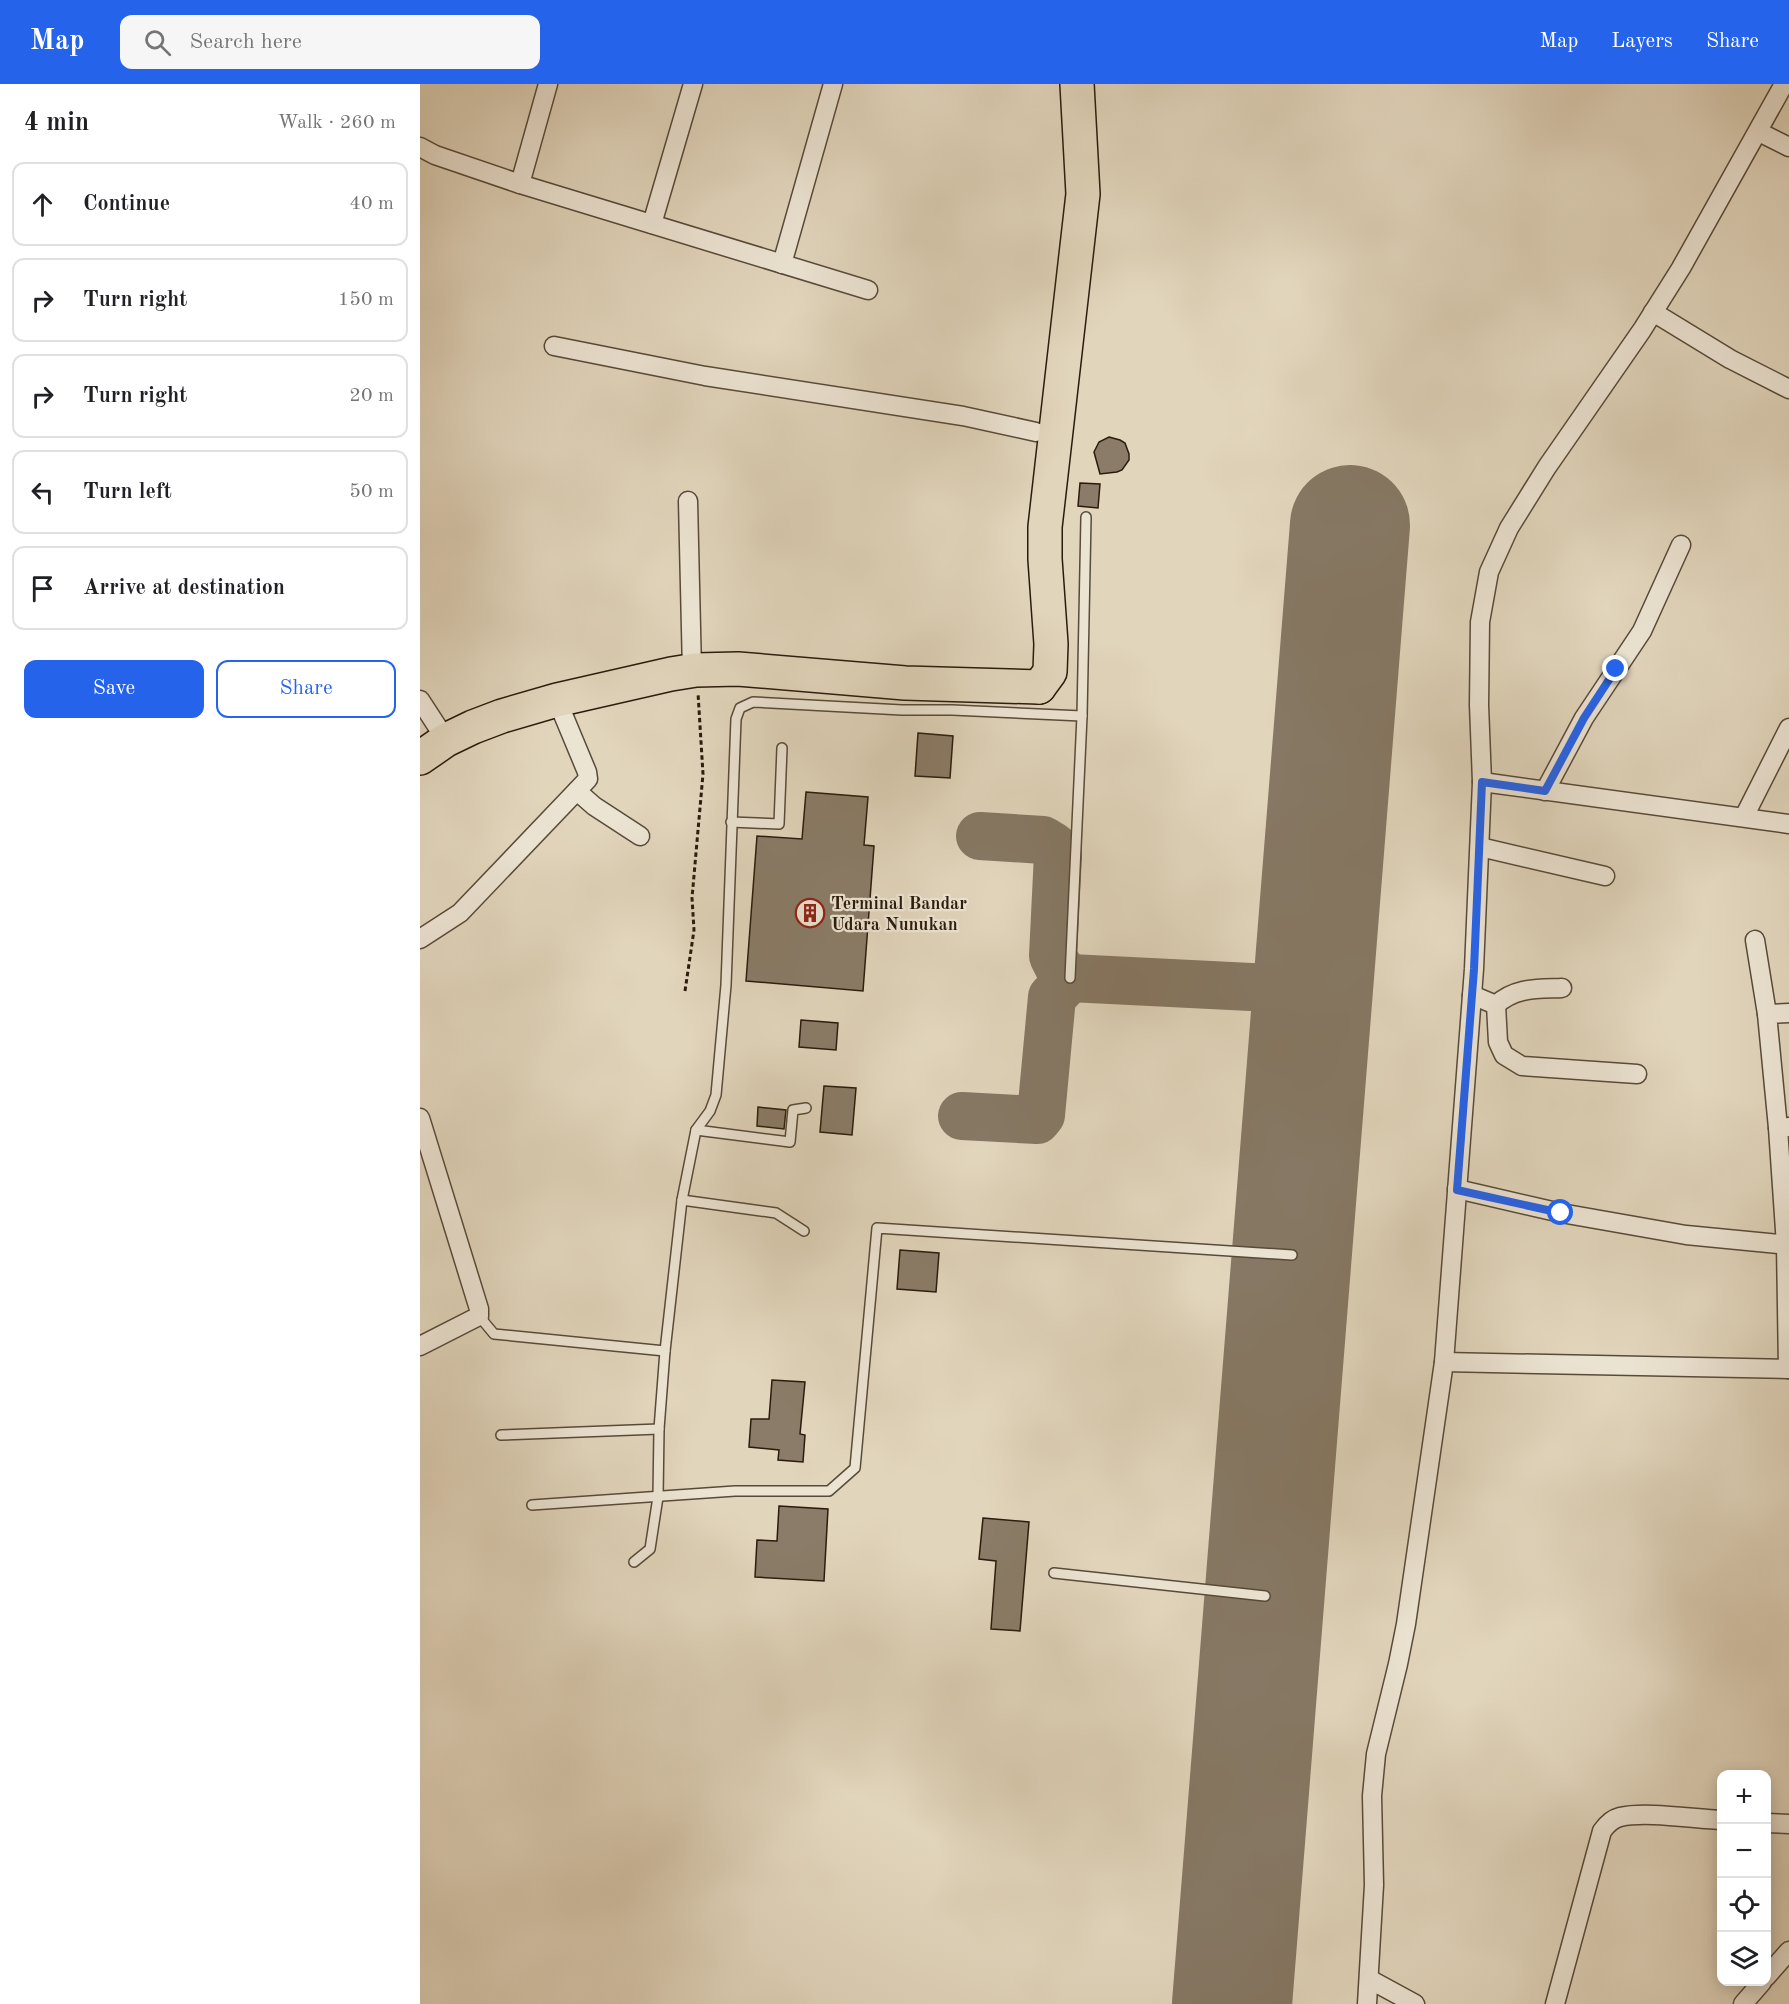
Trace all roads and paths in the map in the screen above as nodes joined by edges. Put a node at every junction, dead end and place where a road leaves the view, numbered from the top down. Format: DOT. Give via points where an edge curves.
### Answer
graph roads {
  1 [pos="548,84"];
  2 [pos="693,84"];
  3 [pos="833,84"];
  4 [pos="1056,84"];
  5 [pos="1077,84"];
  6 [pos="1784,84"];
  7 [pos="1759,132"];
  8 [pos="420,147"];
  9 [pos="1789,147"];
  10 [pos="520,184"];
  11 [pos="652,224"];
  12 [pos="782,264"];
  13 [pos="868,290"];
  14 [pos="1653,312"];
  15 [pos="554,346"];
  16 [pos="1789,389"];
  17 [pos="1036,432"];
  18 [pos="688,501"];
  19 [pos="1086,517"];
  20 [pos="1681,545"];
  21 [pos="694,670"];
  22 [pos="1039,687"];
  23 [pos="904,696"];
  24 [pos="420,700"];
  25 [pos="557,700"];
  26 [pos="1082,716"];
  27 [pos="1789,728"];
  28 [pos="782,748"];
  29 [pos="433,749"];
  30 [pos="1482,782"];
  31 [pos="577,791"];
  32 [pos="1545,791"];
  33 [pos="1744,817"];
  34 [pos="731,822"];
  35 [pos="1789,824"];
  36 [pos="640,837"];
  37 [pos="1480,847"];
  38 [pos="1605,876"];
  39 [pos="420,939"];
  40 [pos="1755,940"];
  41 [pos="1070,978"];
  42 [pos="1562,988"];
  43 [pos="685,992"];
  44 [pos="1472,995"];
  45 [pos="1496,1005"];
  46 [pos="1789,1013"];
  47 [pos="1767,1014"];
  48 [pos="1637,1074"];
  49 [pos="806,1108"];
  50 [pos="420,1118"];
  51 [pos="1784,1127"];
  52 [pos="696,1130"];
  53 [pos="1457,1190"];
  54 [pos="682,1200"];
  55 [pos="804,1231"];
  56 [pos="1788,1245"];
  57 [pos="1292,1255"];
  58 [pos="479,1316"];
  59 [pos="420,1346"];
  60 [pos="665,1351"];
  61 [pos="1444,1362"];
  62 [pos="1789,1369"];
  63 [pos="659,1429"];
  64 [pos="501,1435"];
  65 [pos="658,1497"];
  66 [pos="532,1505"];
  67 [pos="634,1562"];
  68 [pos="1053,1573"];
  69 [pos="1266,1596"];
  70 [pos="1717,1820"];
  71 [pos="1771,1823"];
  72 [pos="1789,1824"];
  73 [pos="1789,1951"];
  74 [pos="1771,1972"];
  75 [pos="1369,1979"];
  76 [pos="1759,1986"];
  77 [pos="1367,2004"];
  78 [pos="1415,2004"];
  79 [pos="1555,2004"];
  80 [pos="1743,2004"];
  1 -- 10 [label="street"];
  2 -- 11 [label="street"];
  3 -- 12 [label="street"];
  4 -- 17 [label="highway" via="1062,213"];
  5 -- 22 [label="highway" via="1083,194 1045,527 1050,672"];
  6 -- 7 [label="street"];
  7 -- 9 [label="street"];
  7 -- 14 [label="street"];
  8 -- 10 [label="street"];
  10 -- 11 [label="street"];
  11 -- 12 [label="street"];
  12 -- 13 [label="street"];
  14 -- 16 [label="street"];
  14 -- 30 [label="street" via="1540,477 1509,528 1489,572 1480,622"];
  15 -- 17 [label="street"];
  17 -- 22 [label="highway" via="1026,527 1030,628"];
  18 -- 21 [label="street"];
  19 -- 26 [label="lane"];
  20 -- 32 [label="street" via="1642,631 1584,718"];
  21 -- 23 [label="highway" via="738,669"];
  21 -- 25 [label="highway"];
  21 -- 43 [label="path" via="703,774 692,898 694,930"];
  22 -- 23 [label="highway"];
  23 -- 26 [label="lane" via="952,710"];
  23 -- 34 [label="lane" via="753,702 740,708 736,719"];
  24 -- 29 [label="street"];
  25 -- 29 [label="highway" via="472,727"];
  25 -- 31 [label="street" via="587,772 588,779"];
  26 -- 41 [label="lane"];
  27 -- 33 [label="street"];
  28 -- 34 [label="lane" via="779,824"];
  30 -- 32 [label="street"];
  30 -- 37 [label="street"];
  31 -- 36 [label="street"];
  31 -- 39 [label="street" via="460,913"];
  32 -- 33 [label="street"];
  33 -- 35 [label="street"];
  34 -- 52 [label="lane" via="726,985 716,1095 710,1112"];
  37 -- 38 [label="street"];
  37 -- 44 [label="street"];
  40 -- 47 [label="street"];
  42 -- 45 [label="street" via="1521,990"];
  44 -- 45 [label="street"];
  44 -- 53 [label="street"];
  45 -- 48 [label="street" via="1498,1042 1504,1055 1522,1066"];
  46 -- 47 [label="street"];
  47 -- 51 [label="street"];
  49 -- 52 [label="lane" via="793,1110 790,1142"];
  50 -- 58 [label="street"];
  51 -- 56 [label="street"];
  52 -- 54 [label="lane"];
  53 -- 56 [label="street" via="1686,1235"];
  53 -- 61 [label="street"];
  54 -- 55 [label="lane" via="776,1213"];
  54 -- 60 [label="lane"];
  56 -- 62 [label="street"];
  57 -- 65 [label="lane" via="877,1228 855,1468 830,1491 735,1491"];
  58 -- 59 [label="street"];
  58 -- 60 [label="lane" via="494,1334"];
  60 -- 63 [label="lane"];
  61 -- 62 [label="street"];
  61 -- 75 [label="street" via="1406,1624 1376,1754"];
  63 -- 64 [label="lane"];
  63 -- 65 [label="lane"];
  65 -- 66 [label="lane"];
  65 -- 67 [label="lane" via="650,1549"];
  68 -- 69 [label="lane"];
  70 -- 79 [label="street" via="1637,1815 1608,1823 1602,1831"];
  71 -- 72 [label="street"];
  73 -- 74 [label="street"];
  75 -- 77 [label="street"];
  75 -- 78 [label="street"];
  76 -- 80 [label="street"];
}
